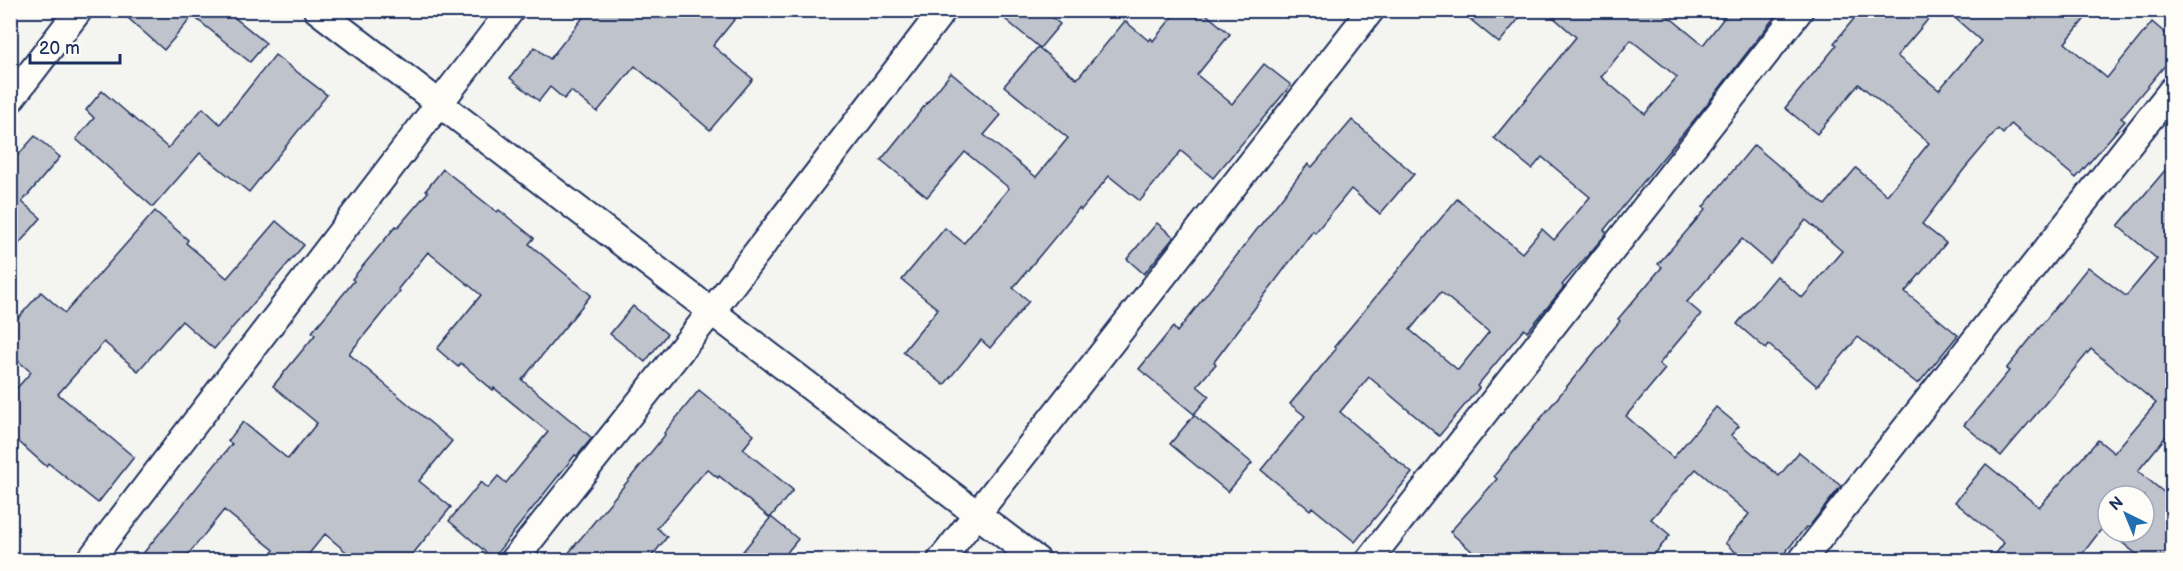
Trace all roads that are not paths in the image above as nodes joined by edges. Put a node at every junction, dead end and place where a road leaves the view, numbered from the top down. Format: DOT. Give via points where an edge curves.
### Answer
graph roads {
  1 [pos="80,10"];
  2 [pos="317,10"];
  3 [pos="511,10"];
  4 [pos="943,10"];
  5 [pos="1371,10"];
  6 [pos="1800,10"];
  7 [pos="2172,90"];
  8 [pos="10,100"];
  9 [pos="439,104"];
  10 [pos="711,312"];
  11 [pos="976,514"];
  12 [pos="90,561"];
  13 [pos="514,561"];
  14 [pos="941,561"];
  15 [pos="1037,561"];
  16 [pos="1369,561"];
  17 [pos="1802,561"];
  1 -- 8 [label="street"];
  2 -- 9 [label="street"];
  3 -- 9 [label="street"];
  4 -- 10 [label="street"];
  5 -- 11 [label="street"];
  6 -- 16 [label="street"];
  7 -- 17 [label="street"];
  9 -- 10 [label="street"];
  9 -- 12 [label="street"];
  10 -- 11 [label="street"];
  10 -- 13 [label="street"];
  11 -- 14 [label="street"];
  11 -- 15 [label="street"];
}
